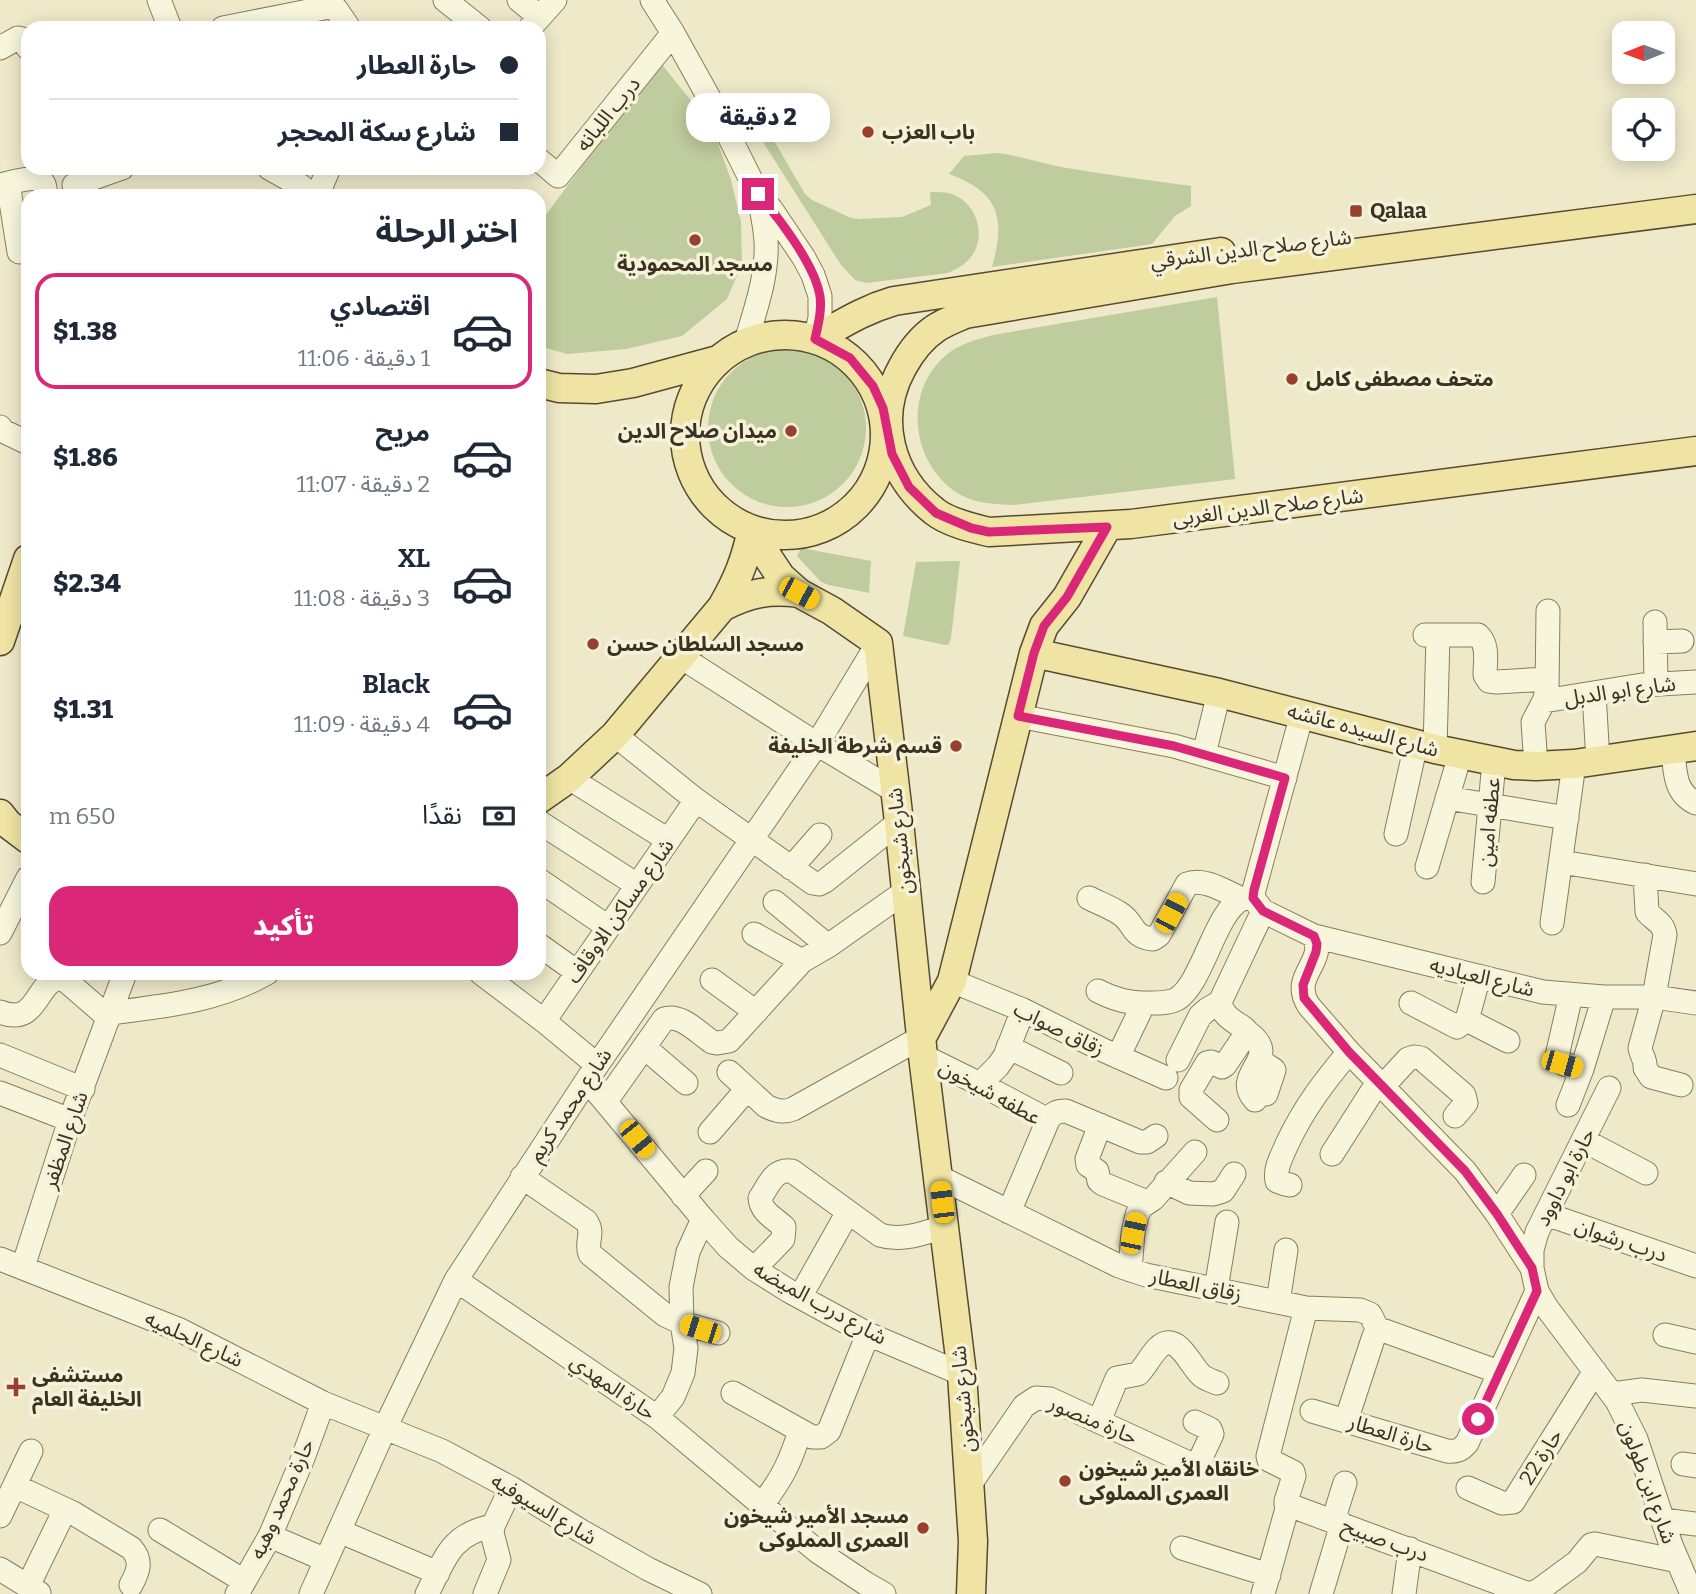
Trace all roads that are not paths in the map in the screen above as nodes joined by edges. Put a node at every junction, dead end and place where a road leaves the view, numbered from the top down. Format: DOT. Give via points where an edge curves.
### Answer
graph roads {
  1 [pos="159,0"];
  2 [pos="445,0"];
  3 [pos="519,0"];
  4 [pos="652,0"];
  5 [pos="542,15"];
  6 [pos="167,21"];
  7 [pos="258,21"];
  8 [pos="344,21"];
  9 [pos="471,21"];
  10 [pos="673,33"];
  11 [pos="21,38"];
  12 [pos="0,48"];
  13 [pos="546,166"];
  14 [pos="102,175"];
  15 [pos="281,175"];
  16 [pos="4,184"];
  17 [pos="74,185"];
  18 [pos="45,189"];
  19 [pos="304,189"];
  20 [pos="1696,191"];
  21 [pos="758,194"];
  22 [pos="1696,209"];
  23 [pos="19,252"];
  24 [pos="815,339"];
  25 [pos="746,342"];
  26 [pos="718,360"];
  27 [pos="546,385"];
  28 [pos="1,431"];
  29 [pos="888,435"];
  30 [pos="21,440"];
  31 [pos="1696,452"];
  32 [pos="1107,527"];
  33 [pos="756,531"];
  34 [pos="21,580"];
  35 [pos="799,593"];
  36 [pos="722,607"];
  37 [pos="1548,611"];
  38 [pos="0,641"];
  39 [pos="1682,641"];
  40 [pos="878,643"];
  41 [pos="1034,653"];
  42 [pos="681,657"];
  43 [pos="1696,682"];
  44 [pos="1656,684"];
  45 [pos="1546,690"];
  46 [pos="1219,693"];
  47 [pos="1594,693"];
  48 [pos="1302,714"];
  49 [pos="1018,716"];
  50 [pos="615,735"];
  51 [pos="817,744"];
  52 [pos="1684,748"];
  53 [pos="1437,750"];
  54 [pos="1204,754"];
  55 [pos="1494,762"];
  56 [pos="1586,762"];
  57 [pos="1536,766"];
  58 [pos="569,778"];
  59 [pos="1285,778"];
  60 [pos="895,791"];
  61 [pos="546,794"];
  62 [pos="1447,798"];
  63 [pos="696,800"];
  64 [pos="1696,803"];
  65 [pos="1490,806"];
  66 [pos="0,814"];
  67 [pos="1567,818"];
  68 [pos="899,822"];
  69 [pos="546,826"];
  70 [pos="21,834"];
  71 [pos="1396,834"];
  72 [pos="820,835"];
  73 [pos="668,840"];
  74 [pos="750,840"];
  75 [pos="1561,862"];
  76 [pos="1427,867"];
  77 [pos="792,869"];
  78 [pos="1645,876"];
  79 [pos="1483,882"];
  80 [pos="1696,884"];
  81 [pos="546,885"];
  82 [pos="638,885"];
  83 [pos="906,891"];
  84 [pos="1089,898"];
  85 [pos="21,899"];
  86 [pos="775,902"];
  87 [pos="1253,903"];
  88 [pos="13,922"];
  89 [pos="1552,923"];
  90 [pos="608,928"];
  91 [pos="754,934"];
  92 [pos="1314,936"];
  93 [pos="828,946"];
  94 [pos="546,950"];
  95 [pos="802,961"];
  96 [pos="577,972"];
  97 [pos="1479,976"];
  98 [pos="54,980"];
  99 [pos="65,980"];
  100 [pos="122,980"];
  101 [pos="253,980"];
  102 [pos="490,980"];
  103 [pos="712,980"];
  104 [pos="952,981"];
  105 [pos="1098,991"];
  106 [pos="1571,995"];
  107 [pos="1604,997"];
  108 [pos="1654,997"];
  109 [pos="1220,1002"];
  110 [pos="1144,1003"];
  111 [pos="1411,1003"];
  112 [pos="1696,1003"];
  113 [pos="1023,1010"];
  114 [pos="0,1012"];
  115 [pos="756,1012"];
  116 [pos="110,1015"];
  117 [pos="1467,1020"];
  118 [pos="544,1021"];
  119 [pos="1246,1031"];
  120 [pos="1508,1041"];
  121 [pos="644,1047"];
  122 [pos="922,1047"];
  123 [pos="1008,1047"];
  124 [pos="1349,1052"];
  125 [pos="0,1055"];
  126 [pos="1118,1057"];
  127 [pos="1582,1069"];
  128 [pos="592,1072"];
  129 [pos="729,1072"];
  130 [pos="1061,1073"];
  131 [pos="686,1083"];
  132 [pos="980,1084"];
  133 [pos="1381,1084"];
  134 [pos="1681,1085"];
  135 [pos="1609,1088"];
  136 [pos="83,1089"];
  137 [pos="747,1089"];
  138 [pos="0,1093"];
  139 [pos="1260,1097"];
  140 [pos="606,1101"];
  141 [pos="1568,1105"];
  142 [pos="1455,1116"];
  143 [pos="70,1120"];
  144 [pos="1048,1120"];
  145 [pos="1217,1120"];
  146 [pos="1100,1125"];
  147 [pos="710,1132"];
  148 [pos="1156,1136"];
  149 [pos="1583,1140"];
  150 [pos="1195,1152"];
  151 [pos="1332,1154"];
  152 [pos="706,1171"];
  153 [pos="1646,1173"];
  154 [pos="1234,1174"];
  155 [pos="1524,1175"];
  156 [pos="522,1177"];
  157 [pos="939,1177"];
  158 [pos="1166,1182"];
  159 [pos="1290,1185"];
  160 [pos="683,1196"];
  161 [pos="1147,1202"];
  162 [pos="848,1212"];
  163 [pos="1009,1212"];
  164 [pos="1497,1214"];
  165 [pos="1546,1214"];
  166 [pos="703,1219"];
  167 [pos="1227,1222"];
  168 [pos="944,1227"];
  169 [pos="1286,1250"];
  170 [pos="0,1259"];
  171 [pos="1696,1266"];
  172 [pos="23,1267"];
  173 [pos="1532,1268"];
  174 [pos="754,1269"];
  175 [pos="1130,1270"];
  176 [pos="456,1280"];
  177 [pos="1216,1289"];
  178 [pos="1537,1291"];
  179 [pos="800,1297"];
  180 [pos="1278,1302"];
  181 [pos="1306,1308"];
  182 [pos="682,1323"];
  183 [pos="1379,1332"];
  184 [pos="718,1333"];
  185 [pos="868,1334"];
  186 [pos="1665,1335"];
  187 [pos="1696,1342"];
  188 [pos="1595,1371"];
  189 [pos="1499,1372"];
  190 [pos="962,1374"];
  191 [pos="1217,1383"];
  192 [pos="733,1393"];
  193 [pos="1612,1394"];
  194 [pos="1696,1396"];
  195 [pos="323,1403"];
  196 [pos="1312,1411"];
  197 [pos="657,1417"];
  198 [pos="1099,1421"];
  199 [pos="1346,1421"];
  200 [pos="1195,1422"];
  201 [pos="385,1428"];
  202 [pos="800,1431"];
  203 [pos="31,1451"];
  204 [pos="971,1483"];
  205 [pos="1345,1483"];
  206 [pos="15,1486"];
  207 [pos="511,1488"];
  208 [pos="1468,1488"];
  209 [pos="1288,1505"];
  210 [pos="761,1506"];
  211 [pos="73,1513"];
  212 [pos="0,1516"];
  213 [pos="1663,1520"];
  214 [pos="1338,1523"];
  215 [pos="1696,1524"];
  216 [pos="492,1526"];
  217 [pos="160,1530"];
  218 [pos="339,1531"];
  219 [pos="270,1536"];
  220 [pos="1182,1548"];
  221 [pos="1410,1549"];
  222 [pos="326,1560"];
  223 [pos="1678,1561"];
  224 [pos="0,1569"];
  225 [pos="438,1573"];
  226 [pos="1266,1584"];
  227 [pos="131,1585"];
  228 [pos="240,1588"];
  229 [pos="34,1590"];
  230 [pos="311,1594"];
  231 [pos="428,1594"];
  232 [pos="485,1594"];
  233 [pos="700,1594"];
  234 [pos="884,1594"];
  235 [pos="971,1594"];
  236 [pos="1321,1594"];
  237 [pos="1404,1594"];
  238 [pos="1532,1594"];
  239 [pos="1692,1594"];
  1 -- 6 [label="street"];
  2 -- 9 [label="street"];
  3 -- 5 [label="street"];
  4 -- 10 [label="street"];
  7 -- 8 [label="street" via="329,7"];
  10 -- 13 [label="street, درب اللبانه" via="558,176"];
  10 -- 21 [label="street"];
  11 -- 12 [label="street"];
  14 -- 17 [label="street"];
  15 -- 19 [label="street"];
  16 -- 18 [label="street" via="40,180"];
  16 -- 23 [label="street"];
  20 -- 24 [label="main road, شارع صلاح الدين الشرقي" via="914,297 855,315"];
  21 -- 24 [label="street" via="813,275 820,296"];
  21 -- 25 [label="street" via="765,263"];
  22 -- 29 [label="main road, شارع صلاح الدين الشرقي" via="1233,269 965,314 935,329 910,352 894,382"];
  24 -- 25 [label="main road" via="780,335"];
  24 -- 29 [label="main road" via="850,358 873,386"];
  25 -- 26 [label="main road"];
  26 -- 27 [label="main road" via="596,389"];
  26 -- 33 [label="main road" via="692,398 685,444 690,467 715,506"];
  28 -- 30 [label="street"];
  29 -- 32 [label="main road, شارع صلاح الدين الغربى" via="909,487 936,513 959,523 989,532"];
  29 -- 33 [label="main road" via="870,488 849,512 822,529 792,536"];
  31 -- 32 [label="main road, شارع صلاح الدين الغربى"];
  32 -- 41 [label="main road" via="1067,597 1044,626"];
  33 -- 35 [label="main road" via="781,577"];
  33 -- 36 [label="main road"];
  34 -- 38 [label="main road"];
  35 -- 36 [label="main road" via="759,592"];
  35 -- 40 [label="main road"];
  36 -- 42 [label="main road"];
  37 -- 45 [label="street"];
  39 -- 44 [label="street" via="1655,632"];
  40 -- 51 [label="street, شارع محمد كريم"];
  40 -- 60 [label="main road, شارع شيخون"];
  41 -- 46 [label="main road, شارع السيده عائشه"];
  41 -- 49 [label="main road"];
  42 -- 50 [label="main road"];
  42 -- 51 [label="street"];
  43 -- 44 [label="street, شارع ابو الدبل"];
  44 -- 47 [label="street, شارع ابو الدبل"];
  45 -- 47 [label="street, شارع ابو الدبل"];
  45 -- 53 [label="street, شارع ابو الدبل" via="1489,681 1485,646 1478,635 1432,635"];
  45 -- 57 [label="street" via="1534,722"];
  46 -- 48 [label="main road, شارع السيده عائشه"];
  46 -- 54 [label="street"];
  47 -- 56 [label="street"];
  48 -- 53 [label="main road, شارع السيده عائشه"];
  48 -- 59 [label="street"];
  49 -- 54 [label="street"];
  49 -- 104 [label="main road"];
  50 -- 58 [label="main road"];
  50 -- 63 [label="street"];
  51 -- 60 [label="street"];
  51 -- 74 [label="street, شارع محمد كريم"];
  52 -- 56 [label="main road, شارع السيده عائشه"];
  52 -- 64 [label="street" via="1675,778 1679,790"];
  53 -- 55 [label="main road, شارع السيده عائشه"];
  53 -- 62 [label="street"];
  53 -- 71 [label="street"];
  54 -- 59 [label="street"];
  55 -- 57 [label="main road, شارع السيده عائشه"];
  55 -- 65 [label="street, عطفه امين"];
  56 -- 57 [label="main road, شارع السيده عائشه"];
  56 -- 67 [label="street"];
  58 -- 61 [label="main road"];
  58 -- 73 [label="street"];
  59 -- 87 [label="street"];
  60 -- 68 [label="main road, شارع شيخون"];
  62 -- 65 [label="street"];
  62 -- 76 [label="street"];
  63 -- 73 [label="street, شارع مساكن الاوقاف"];
  63 -- 74 [label="street"];
  65 -- 67 [label="street"];
  65 -- 79 [label="street, عطفه امين"];
  66 -- 70 [label="main road"];
  67 -- 75 [label="street"];
  68 -- 77 [label="street" via="819,884"];
  68 -- 83 [label="main road, شارع شيخون"];
  69 -- 82 [label="street"];
  72 -- 77 [label="street"];
  73 -- 82 [label="street, شارع مساكن الاوقاف"];
  74 -- 77 [label="street"];
  74 -- 128 [label="street, شارع محمد كريم"];
  75 -- 78 [label="street"];
  75 -- 89 [label="street"];
  78 -- 80 [label="street"];
  78 -- 108 [label="street" via="1647,912 1665,935"];
  81 -- 90 [label="street"];
  82 -- 90 [label="street, شارع مساكن الاوقاف"];
  83 -- 93 [label="street"];
  83 -- 122 [label="main road, شارع شيخون"];
  84 -- 87 [label="street, شارع العياديه" via="1120,913 1136,934 1146,939 1159,935 1187,884 1195,881"];
  85 -- 88 [label="street"];
  86 -- 93 [label="street"];
  87 -- 92 [label="street, شارع العياديه"];
  87 -- 109 [label="street"];
  87 -- 110 [label="street" via="1229,911 1179,998"];
  90 -- 96 [label="street, شارع مساكن الاوقاف"];
  91 -- 95 [label="street"];
  92 -- 97 [label="street, شارع العياديه"];
  92 -- 124 [label="street" via="1316,952 1303,985 1304,998"];
  93 -- 95 [label="street"];
  94 -- 96 [label="street"];
  95 -- 115 [label="street"];
  96 -- 118 [label="street, شارع مساكن الاوقاف"];
  97 -- 106 [label="street, شارع العياديه"];
  97 -- 117 [label="street"];
  98 -- 114 [label="street" via="30,1010 15,1015"];
  99 -- 116 [label="street"];
  100 -- 116 [label="street, شارع المظفر"];
  101 -- 116 [label="street" via="196,1000"];
  102 -- 118 [label="street, شارع درب الميضه"];
  103 -- 115 [label="street"];
  104 -- 113 [label="street, زقاق صواب"];
  104 -- 122 [label="main road"];
  105 -- 110 [label="street" via="1114,999"];
  106 -- 107 [label="street, شارع العياديه"];
  106 -- 127 [label="street" via="1557,1056 1562,1064"];
  107 -- 108 [label="street, شارع العياديه"];
  107 -- 127 [label="street"];
  108 -- 112 [label="street, شارع العياديه"];
  108 -- 134 [label="street" via="1640,1048 1645,1068 1651,1077"];
  109 -- 119 [label="street" via="1225,1015"];
  109 -- 126 [label="street, زقاق صواب" via="1200,1016 1172,1069"];
  110 -- 126 [label="street"];
  111 -- 117 [label="street" via="1457,1027"];
  113 -- 123 [label="street"];
  113 -- 126 [label="street, زقاق صواب"];
  115 -- 121 [label="street" via="723,1043 712,1042 678,1019 667,1018"];
  116 -- 136 [label="street, شارع المظفر"];
  117 -- 120 [label="street"];
  118 -- 128 [label="street, شارع درب الميضه"];
  119 -- 139 [label="street" via="1258,1039 1259,1060 1275,1073"];
  119 -- 145 [label="street" via="1225,1065 1207,1063 1191,1090 1191,1097"];
  121 -- 131 [label="street"];
  121 -- 140 [label="street"];
  122 -- 132 [label="street, عطفه شيخون"];
  122 -- 137 [label="street" via="787,1111 772,1110"];
  122 -- 157 [label="main road, شارع شيخون"];
  123 -- 130 [label="street"];
  123 -- 132 [label="street"];
  124 -- 133 [label="street"];
  124 -- 159 [label="street" via="1300,1116 1280,1159 1277,1181"];
  125 -- 136 [label="street"];
  127 -- 141 [label="street"];
  128 -- 140 [label="street, شارع درب الميضه"];
  128 -- 156 [label="street, شارع محمد كريم"];
  129 -- 137 [label="street"];
  132 -- 144 [label="street, عطفه شيخون"];
  133 -- 142 [label="street" via="1408,1059 1421,1058 1464,1095 1466,1103"];
  133 -- 151 [label="street"];
  133 -- 164 [label="street" via="1465,1171"];
  135 -- 149 [label="street, حارة ابو داوود"];
  136 -- 143 [label="street, شارع المظفر"];
  137 -- 147 [label="street"];
  138 -- 143 [label="street"];
  140 -- 160 [label="street, شارع درب الميضه"];
  143 -- 172 [label="street, شارع المظفر"];
  144 -- 146 [label="street" via="1053,1113 1066,1111"];
  144 -- 163 [label="street, عطفه شيخون"];
  146 -- 148 [label="street" via="1140,1142"];
  146 -- 161 [label="street" via="1088,1165 1103,1184"];
  149 -- 153 [label="street"];
  149 -- 165 [label="street, حارة ابو داوود"];
  150 -- 158 [label="street"];
  152 -- 160 [label="street"];
  154 -- 158 [label="street" via="1223,1191 1213,1194 1189,1193"];
  155 -- 164 [label="street"];
  156 -- 176 [label="street, شارع محمد كريم"];
  156 -- 182 [label="street" via="586,1222 591,1231 588,1250 593,1256 665,1315"];
  157 -- 163 [label="street, زقاق العطار"];
  157 -- 168 [label="main road, شارع شيخون"];
  158 -- 161 [label="street"];
  160 -- 166 [label="street, شارع درب الميضه"];
  161 -- 175 [label="street" via="1137,1215"];
  162 -- 168 [label="street" via="890,1238"];
  162 -- 174 [label="street" via="792,1171 779,1172 760,1198 764,1210 784,1227 784,1235"];
  162 -- 179 [label="street"];
  163 -- 175 [label="street, زقاق العطار"];
  164 -- 173 [label="street"];
  165 -- 171 [label="street, درب رشوان"];
  165 -- 173 [label="street, حارة ابو داوود" via="1532,1250"];
  166 -- 174 [label="street, شارع درب الميضه"];
  166 -- 182 [label="street" via="688,1252 681,1287"];
  167 -- 177 [label="street"];
  168 -- 190 [label="main road, شارع شيخون"];
  169 -- 180 [label="street"];
  170 -- 172 [label="street, شارع الحلميه"];
  172 -- 195 [label="street, شارع الحلميه" via="180,1330"];
  173 -- 178 [label="street, شارع ابن طولون"];
  174 -- 179 [label="street, شارع درب الميضه"];
  175 -- 177 [label="street, زقاق العطار"];
  176 -- 197 [label="street, حارة المهدي"];
  176 -- 201 [label="street, شارع محمد كريم"];
  177 -- 180 [label="street, زقاق العطار"];
  178 -- 188 [label="street, شارع ابن طولون"];
  178 -- 189 [label="street, حارة العطار"];
  179 -- 185 [label="street, شارع درب الميضه"];
  180 -- 181 [label="street, زقاق العطار"];
  181 -- 183 [label="street, زقاق العطار" via="1360,1310 1370,1314"];
  181 -- 209 [label="street" via="1268,1456 1293,1472"];
  182 -- 184 [label="street"];
  182 -- 197 [label="street" via="683,1373 673,1397"];
  183 -- 189 [label="street"];
  183 -- 199 [label="street"];
  185 -- 190 [label="street, شارع درب الميضه"];
  185 -- 202 [label="street" via="829,1431 816,1438"];
  186 -- 187 [label="street"];
  188 -- 193 [label="street, شارع ابن طولون"];
  188 -- 208 [label="street, حارة 22" via="1513,1502 1502,1503"];
  189 -- 199 [label="street, حارة العطار" via="1467,1443 1456,1452"];
  190 -- 204 [label="main road, شارع شيخون"];
  191 -- 198 [label="street" via="1203,1377 1181,1348 1167,1342 1138,1374 1117,1378"];
  192 -- 202 [label="street"];
  193 -- 194 [label="street" via="1642,1390"];
  193 -- 213 [label="street, شارع ابن طولون" via="1636,1439"];
  195 -- 201 [label="street, شارع الحلميه"];
  195 -- 219 [label="street, حارة محمد وهبه"];
  196 -- 199 [label="street, حارة العطار"];
  197 -- 210 [label="street, حارة المهدي"];
  198 -- 200 [label="street, حارة منصور" via="1193,1465 1199,1462 1212,1434"];
  198 -- 204 [label="street, حارة منصور" via="1051,1399 1036,1398 1024,1406"];
  201 -- 207 [label="street, شارع السيوفيه" via="442,1451"];
  201 -- 218 [label="street, شارع محمد كريم"];
  202 -- 210 [label="street" via="779,1483"];
  203 -- 206 [label="street"];
  204 -- 235 [label="main road, شارع شيخون"];
  205 -- 214 [label="street"];
  206 -- 211 [label="street"];
  206 -- 212 [label="street"];
  207 -- 216 [label="street"];
  207 -- 233 [label="street, شارع السيوفيه" via="648,1569"];
  209 -- 214 [label="street, درب صبيح"];
  209 -- 226 [label="street"];
  210 -- 234 [label="street, حارة المهدي" via="817,1551"];
  211 -- 227 [label="street" via="136,1553 139,1566"];
  211 -- 229 [label="street" via="61,1518"];
  213 -- 215 [label="street"];
  213 -- 223 [label="street, شارع ابن طولون"];
  214 -- 221 [label="street, درب صبيح"];
  214 -- 236 [label="street"];
  216 -- 225 [label="street" via="463,1536"];
  216 -- 232 [label="street" via="499,1560"];
  217 -- 228 [label="street"];
  218 -- 222 [label="street, شارع محمد كريم"];
  218 -- 225 [label="street"];
  219 -- 222 [label="street"];
  219 -- 228 [label="street, حارة محمد وهبه"];
  220 -- 226 [label="street"];
  221 -- 237 [label="street"];
  221 -- 238 [label="street, درب صبيح"];
  222 -- 230 [label="street, شارع محمد كريم"];
  223 -- 238 [label="street, درب صبيح" via="1595,1544"];
  223 -- 239 [label="street, شارع ابن طولون"];
  224 -- 229 [label="street"];
  225 -- 231 [label="street"];
}
